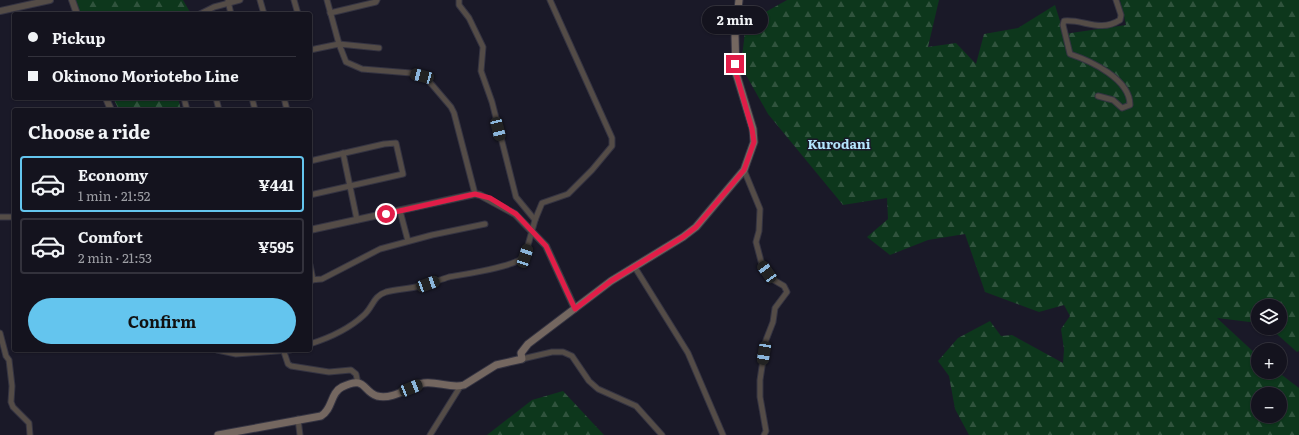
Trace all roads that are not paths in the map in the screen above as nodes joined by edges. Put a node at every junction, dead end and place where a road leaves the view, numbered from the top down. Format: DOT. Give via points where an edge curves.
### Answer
graph roads {
  1 [pos="50,0"];
  2 [pos="72,0"];
  3 [pos="240,0"];
  4 [pos="260,0"];
  5 [pos="294,0"];
  6 [pos="327,0"];
  7 [pos="377,0"];
  8 [pos="459,0"];
  9 [pos="550,0"];
  10 [pos="739,0"];
  11 [pos="1116,0"];
  12 [pos="228,2"];
  13 [pos="0,11"];
  14 [pos="76,12"];
  15 [pos="205,12"];
  16 [pos="230,12"];
  17 [pos="263,12"];
  18 [pos="297,12"];
  19 [pos="330,13"];
  20 [pos="339,44"];
  21 [pos="379,48"];
  22 [pos="312,50"];
  23 [pos="1098,96"];
  24 [pos="343,153"];
  25 [pos="312,161"];
  26 [pos="744,170"];
  27 [pos="350,186"];
  28 [pos="475,194"];
  29 [pos="312,195"];
  30 [pos="400,211"];
  31 [pos="12,216"];
  32 [pos="0,217"];
  33 [pos="357,220"];
  34 [pos="535,220"];
  35 [pos="485,224"];
  36 [pos="312,230"];
  37 [pos="533,232"];
  38 [pos="408,241"];
  39 [pos="634,266"];
  40 [pos="312,280"];
  41 [pos="575,309"];
  42 [pos="0,333"];
  43 [pos="312,343"];
  44 [pos="226,352"];
  45 [pos="270,352"];
  46 [pos="287,352"];
  47 [pos="522,359"];
  48 [pos="358,383"];
  49 [pos="460,387"];
  50 [pos="298,419"];
  51 [pos="30,435"];
  52 [pos="218,435"];
  53 [pos="300,435"];
  54 [pos="430,435"];
  55 [pos="662,435"];
  56 [pos="723,435"];
  57 [pos="764,435"];
  1 -- 13 [label="street"];
  2 -- 14 [label="street"];
  3 -- 12 [label="street"];
  4 -- 17 [label="street"];
  5 -- 18 [label="street"];
  6 -- 19 [label="street"];
  7 -- 19 [label="street"];
  8 -- 34 [label="street" via="459,5 469,18 483,47 481,71 492,102 516,197"];
  9 -- 34 [label="street" via="583,71 612,143 592,170 566,196 544,201"];
  10 -- 26 [label="main road" via="735,36 736,73 754,142"];
  11 -- 23 [label="street" via="1121,15 1120,20 1116,22 1095,27 1072,20 1064,21 1063,25 1070,54 1087,60 1113,75 1129,95 1130,105 1122,108 1113,100"];
  12 -- 15 [label="street"];
  12 -- 16 [label="street"];
  19 -- 20 [label="street"];
  20 -- 21 [label="street"];
  20 -- 22 [label="street"];
  20 -- 28 [label="street" via="346,62 354,67 411,73 428,80 454,113"];
  24 -- 25 [label="street"];
  24 -- 27 [label="street"];
  24 -- 27 [label="street" via="396,143 402,174"];
  26 -- 39 [label="main road" via="696,227"];
  26 -- 57 [label="street" via="760,209 756,242 762,265 772,279 784,286 786,292 776,308 766,340 760,380 766,431"];
  27 -- 29 [label="street"];
  27 -- 33 [label="street"];
  28 -- 30 [label="street"];
  28 -- 37 [label="street" via="490,198 516,214"];
  30 -- 33 [label="street"];
  30 -- 38 [label="street"];
  31 -- 32 [label="street"];
  33 -- 36 [label="street"];
  34 -- 37 [label="street"];
  35 -- 38 [label="street"];
  37 -- 41 [label="street" via="550,252"];
  37 -- 43 [label="street" via="522,260 386,292 377,296 365,314 354,322 327,339"];
  38 -- 40 [label="street" via="380,249 322,279"];
  39 -- 41 [label="main road"];
  39 -- 56 [label="street" via="688,353"];
  41 -- 47 [label="main road" via="524,348"];
  42 -- 51 [label="street" via="9,360 11,402 29,423"];
  44 -- 45 [label="street"];
  46 -- 48 [label="street" via="288,364 291,366 329,372 351,370 356,374"];
  47 -- 49 [label="main road" via="496,365"];
  47 -- 55 [label="street" via="552,352 563,352 572,356 589,381 598,389 636,406"];
  48 -- 49 [label="main road" via="364,384 375,395 383,397 430,382"];
  48 -- 50 [label="main road" via="342,387 336,392 327,413"];
  49 -- 54 [label="street"];
  50 -- 52 [label="main road"];
  50 -- 53 [label="street"];
}
